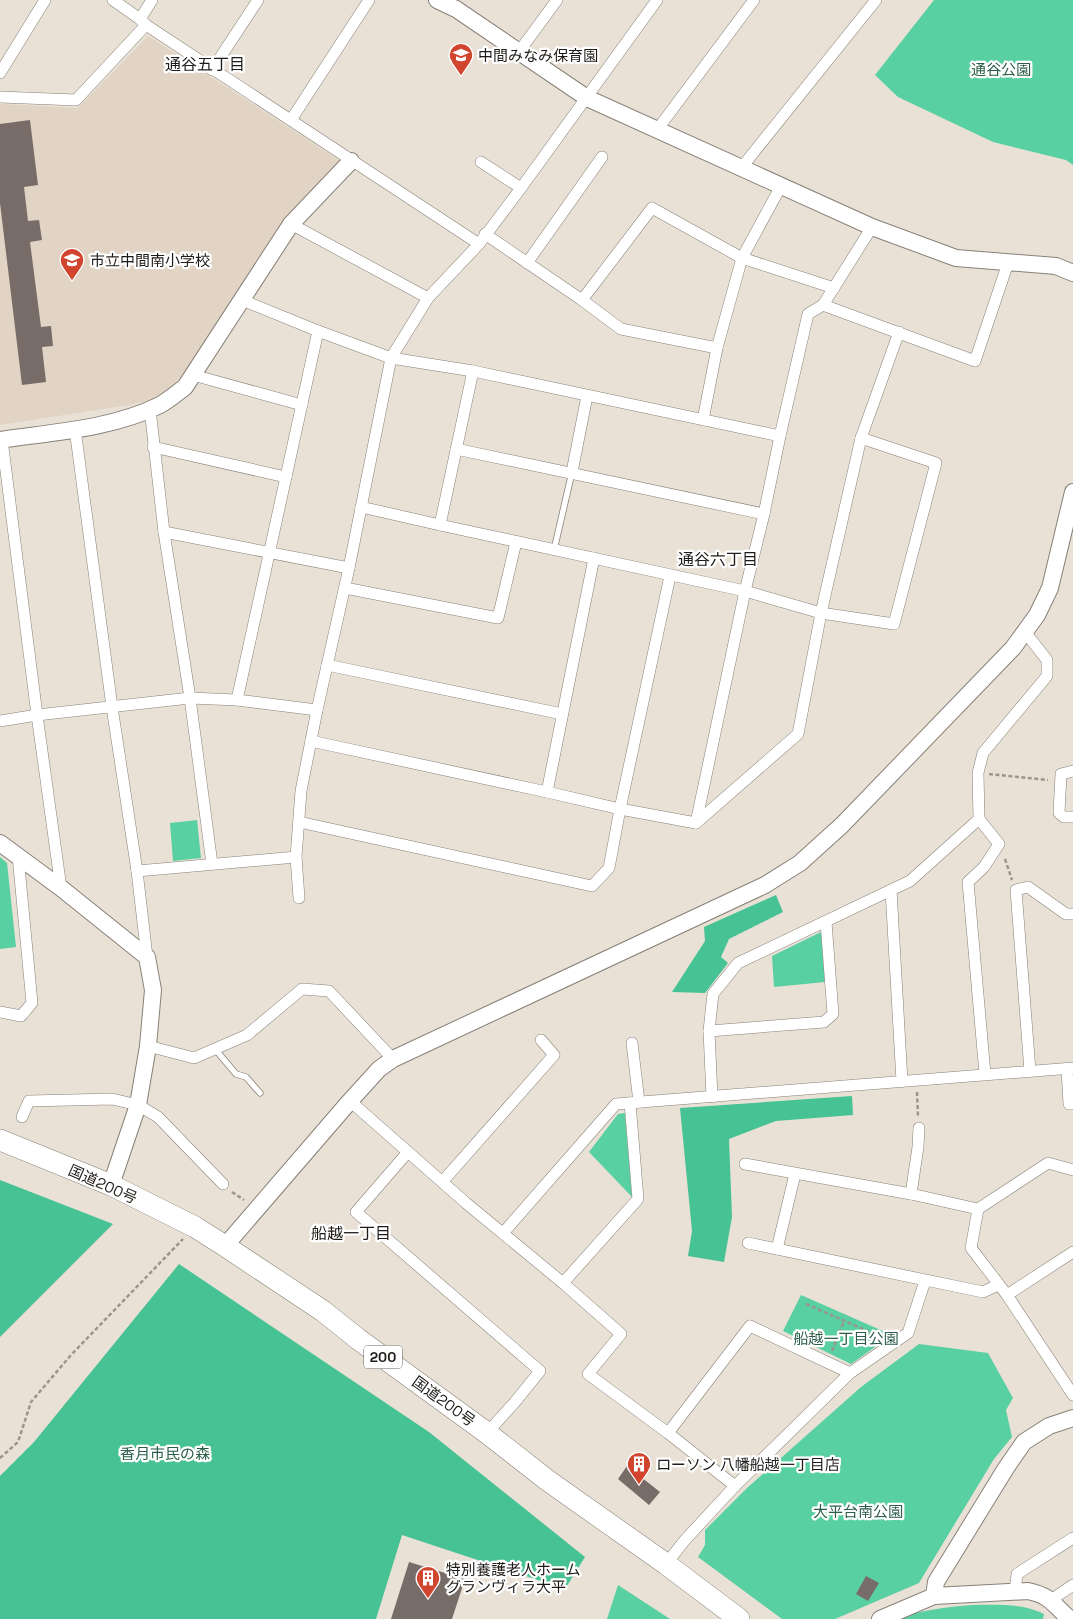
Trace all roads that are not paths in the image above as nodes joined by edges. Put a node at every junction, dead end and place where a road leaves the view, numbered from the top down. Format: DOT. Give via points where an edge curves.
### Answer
graph roads {
  1 [pos="45,0"];
  2 [pos="113,0"];
  3 [pos="152,0"];
  4 [pos="258,0"];
  5 [pos="369,0"];
  6 [pos="437,0"];
  7 [pos="557,0"];
  8 [pos="657,0"];
  9 [pos="754,0"];
  10 [pos="876,0"];
  11 [pos="459,4"];
  12 [pos="143,22"];
  13 [pos="518,53"];
  14 [pos="212,70"];
  15 [pos="0,73"];
  16 [pos="0,97"];
  17 [pos="587,98"];
  18 [pos="291,120"];
  19 [pos="657,130"];
  20 [pos="602,157"];
  21 [pos="351,161"];
  22 [pos="481,162"];
  23 [pos="742,167"];
  24 [pos="781,186"];
  25 [pos="521,188"];
  26 [pos="290,224"];
  27 [pos="872,227"];
  28 [pos="482,239"];
  29 [pos="742,258"];
  30 [pos="527,263"];
  31 [pos="1008,263"];
  32 [pos="1073,273"];
  33 [pos="834,288"];
  34 [pos="428,298"];
  35 [pos="242,300"];
  36 [pos="582,300"];
  37 [pos="823,305"];
  38 [pos="318,331"];
  39 [pos="899,332"];
  40 [pos="717,348"];
  41 [pos="391,358"];
  42 [pos="473,371"];
  43 [pos="193,375"];
  44 [pos="587,396"];
  45 [pos="302,405"];
  46 [pos="150,409"];
  47 [pos="703,420"];
  48 [pos="75,429"];
  49 [pos="780,436"];
  50 [pos="861,438"];
  51 [pos="1,440"];
  52 [pos="153,448"];
  53 [pos="456,449"];
  54 [pos="572,472"];
  55 [pos="286,476"];
  56 [pos="1073,492"];
  57 [pos="361,506"];
  58 [pos="764,514"];
  59 [pos="440,525"];
  60 [pos="164,532"];
  61 [pos="516,542"];
  62 [pos="554,550"];
  63 [pos="269,552"];
  64 [pos="594,558"];
  65 [pos="349,568"];
  66 [pos="670,576"];
  67 [pos="345,588"];
  68 [pos="745,591"];
  69 [pos="821,612"];
  70 [pos="1025,632"];
  71 [pos="327,665"];
  72 [pos="190,698"];
  73 [pos="237,700"];
  74 [pos="112,707"];
  75 [pos="317,710"];
  76 [pos="562,714"];
  77 [pos="37,715"];
  78 [pos="0,720"];
  79 [pos="311,741"];
  80 [pos="1073,771"];
  81 [pos="547,792"];
  82 [pos="620,809"];
  83 [pos="1073,817"];
  84 [pos="979,819"];
  85 [pos="299,822"];
  86 [pos="696,823"];
  87 [pos="0,843"];
  88 [pos="18,856"];
  89 [pos="296,857"];
  90 [pos="212,864"];
  91 [pos="137,871"];
  92 [pos="61,888"];
  93 [pos="891,890"];
  94 [pos="299,898"];
  95 [pos="1073,914"];
  96 [pos="826,922"];
  97 [pos="147,957"];
  98 [pos="0,1012"];
  99 [pos="709,1031"];
  100 [pos="541,1040"];
  101 [pos="632,1042"];
  102 [pos="148,1046"];
  103 [pos="216,1049"];
  104 [pos="392,1059"];
  105 [pos="1070,1069"];
  106 [pos="1030,1071"];
  107 [pos="985,1074"];
  108 [pos="902,1081"];
  109 [pos="260,1093"];
  110 [pos="712,1097"];
  111 [pos="350,1101"];
  112 [pos="635,1102"];
  113 [pos="1073,1104"];
  114 [pos="138,1105"];
  115 [pos="22,1118"];
  116 [pos="919,1128"];
  117 [pos="0,1140"];
  118 [pos="408,1152"];
  119 [pos="745,1164"];
  120 [pos="1073,1170"];
  121 [pos="795,1174"];
  122 [pos="442,1181"];
  123 [pos="223,1184"];
  124 [pos="111,1186"];
  125 [pos="911,1194"];
  126 [pos="978,1209"];
  127 [pos="503,1233"];
  128 [pos="748,1243"];
  129 [pos="225,1246"];
  130 [pos="777,1250"];
  131 [pos="1073,1252"];
  132 [pos="924,1281"];
  133 [pos="563,1283"];
  134 [pos="998,1285"];
  135 [pos="1007,1294"];
  136 [pos="850,1372"];
  137 [pos="1073,1395"];
  138 [pos="1073,1418"];
  139 [pos="487,1433"];
  140 [pos="668,1433"];
  141 [pos="735,1486"];
  142 [pos="1073,1538"];
  143 [pos="666,1564"];
  144 [pos="1073,1584"];
  145 [pos="1015,1592"];
  146 [pos="934,1596"];
  147 [pos="1051,1600"];
  148 [pos="739,1619"];
  149 [pos="880,1619"];
  150 [pos="1070,1619"];
  1 -- 15 [label="street"];
  2 -- 12 [label="street"];
  3 -- 12 [label="street"];
  4 -- 14 [label="street"];
  5 -- 18 [label="street"];
  6 -- 11 [label="street"];
  7 -- 13 [label="street"];
  8 -- 17 [label="street"];
  9 -- 19 [label="street"];
  10 -- 23 [label="street"];
  11 -- 13 [label="street"];
  12 -- 14 [label="street"];
  12 -- 16 [label="street" via="76,100"];
  13 -- 17 [label="street"];
  14 -- 18 [label="street"];
  17 -- 19 [label="street"];
  17 -- 25 [label="street"];
  18 -- 21 [label="street"];
  19 -- 23 [label="street"];
  20 -- 30 [label="street"];
  21 -- 26 [label="street"];
  21 -- 28 [label="street"];
  22 -- 25 [label="street"];
  23 -- 24 [label="street"];
  24 -- 27 [label="street"];
  24 -- 29 [label="street"];
  25 -- 28 [label="street"];
  26 -- 34 [label="street"];
  26 -- 35 [label="street"];
  27 -- 31 [label="street" via="956,258"];
  27 -- 33 [label="street"];
  28 -- 30 [label="street"];
  28 -- 34 [label="street"];
  29 -- 33 [label="street"];
  29 -- 36 [label="street" via="652,208"];
  29 -- 40 [label="street"];
  30 -- 36 [label="street"];
  31 -- 32 [label="street" via="1056,266"];
  31 -- 39 [label="street" via="976,361"];
  33 -- 37 [label="street"];
  34 -- 41 [label="street"];
  35 -- 38 [label="street"];
  35 -- 43 [label="street"];
  36 -- 40 [label="street" via="620,329"];
  37 -- 39 [label="street"];
  37 -- 49 [label="street" via="808,314"];
  38 -- 41 [label="street"];
  38 -- 45 [label="street"];
  39 -- 50 [label="street"];
  40 -- 47 [label="street"];
  41 -- 42 [label="street"];
  41 -- 57 [label="street"];
  42 -- 44 [label="street"];
  42 -- 53 [label="street"];
  43 -- 45 [label="street"];
  43 -- 46 [label="street" via="185,387"];
  44 -- 47 [label="street"];
  44 -- 54 [label="street"];
  45 -- 55 [label="street"];
  46 -- 48 [label="street" via="93,427"];
  46 -- 52 [label="street"];
  47 -- 49 [label="street"];
  48 -- 51 [label="street"];
  48 -- 74 [label="street"];
  49 -- 58 [label="street"];
  50 -- 69 [label="street"];
  50 -- 69 [label="street" via="936,463 894,624"];
  51 -- 77 [label="street"];
  52 -- 55 [label="street"];
  52 -- 60 [label="street"];
  53 -- 54 [label="street"];
  53 -- 59 [label="street"];
  54 -- 58 [label="street"];
  54 -- 62 [label="lane"];
  55 -- 63 [label="street"];
  56 -- 70 [label="street" via="1050,588"];
  57 -- 59 [label="street"];
  57 -- 65 [label="street"];
  58 -- 68 [label="street"];
  59 -- 61 [label="street"];
  60 -- 63 [label="street"];
  60 -- 72 [label="street"];
  61 -- 62 [label="street"];
  61 -- 67 [label="street" via="498,618"];
  62 -- 64 [label="street"];
  63 -- 65 [label="street"];
  63 -- 73 [label="street"];
  64 -- 66 [label="street"];
  64 -- 76 [label="street"];
  65 -- 67 [label="street"];
  66 -- 68 [label="street"];
  66 -- 82 [label="street"];
  67 -- 71 [label="street"];
  68 -- 69 [label="street"];
  68 -- 86 [label="street"];
  69 -- 86 [label="street" via="798,734"];
  70 -- 84 [label="street" via="1047,660 1047,676 983,753 978,773"];
  70 -- 104 [label="street" via="855,811 800,863 764,885"];
  71 -- 75 [label="street"];
  71 -- 76 [label="street"];
  72 -- 73 [label="street"];
  72 -- 74 [label="street"];
  72 -- 90 [label="street"];
  73 -- 75 [label="street"];
  74 -- 77 [label="street"];
  74 -- 91 [label="street"];
  75 -- 79 [label="street"];
  76 -- 81 [label="street"];
  77 -- 78 [label="street"];
  77 -- 92 [label="street"];
  79 -- 81 [label="street"];
  79 -- 85 [label="street" via="301,791"];
  80 -- 83 [label="street" via="1061,774 1059,813 1064,818"];
  81 -- 82 [label="street"];
  82 -- 85 [label="street" via="609,868 592,886"];
  82 -- 86 [label="street"];
  84 -- 93 [label="street" via="910,881"];
  84 -- 107 [label="street" via="999,844 984,867 968,882"];
  85 -- 89 [label="street"];
  87 -- 88 [label="street"];
  88 -- 92 [label="street"];
  88 -- 98 [label="street" via="32,1003 21,1016"];
  89 -- 90 [label="street"];
  89 -- 94 [label="street"];
  90 -- 91 [label="street"];
  91 -- 97 [label="street"];
  92 -- 97 [label="street"];
  93 -- 96 [label="street"];
  93 -- 108 [label="street"];
  95 -- 106 [label="street" via="1066,914 1028,887 1016,890"];
  96 -- 99 [label="street" via="738,963 712,994"];
  96 -- 99 [label="street" via="833,1014 824,1022"];
  97 -- 102 [label="street" via="153,990"];
  99 -- 110 [label="street"];
  100 -- 122 [label="street" via="554,1055"];
  101 -- 112 [label="street"];
  102 -- 103 [label="street" via="194,1058"];
  102 -- 114 [label="street"];
  103 -- 104 [label="street" via="248,1035 302,989 329,991"];
  103 -- 109 [label="lane" via="236,1074 246,1077"];
  104 -- 111 [label="street"];
  105 -- 106 [label="street"];
  105 -- 113 [label="street" via="1069,1104"];
  106 -- 107 [label="street"];
  107 -- 108 [label="street"];
  108 -- 110 [label="street"];
  110 -- 112 [label="street"];
  111 -- 118 [label="street"];
  111 -- 129 [label="street"];
  112 -- 127 [label="street" via="616,1104"];
  112 -- 133 [label="street" via="638,1199"];
  114 -- 115 [label="street" via="112,1099 29,1101"];
  114 -- 123 [label="street" via="158,1117"];
  114 -- 124 [label="street"];
  116 -- 125 [label="street"];
  117 -- 124 [label="highway, 国道200号 / 200"];
  118 -- 122 [label="street"];
  118 -- 139 [label="street" via="356,1212 540,1371"];
  119 -- 121 [label="street"];
  120 -- 126 [label="street" via="1048,1163"];
  121 -- 125 [label="street"];
  121 -- 130 [label="street"];
  122 -- 127 [label="street"];
  124 -- 129 [label="highway, 国道200号 / 200" via="195,1227"];
  125 -- 126 [label="street"];
  126 -- 134 [label="street" via="972,1248"];
  127 -- 133 [label="street"];
  128 -- 130 [label="street"];
  129 -- 139 [label="highway, 国道200号 / 200" via="323,1310"];
  130 -- 132 [label="street"];
  131 -- 135 [label="street"];
  132 -- 134 [label="street" via="983,1292"];
  132 -- 136 [label="street" via="908,1333"];
  133 -- 140 [label="street" via="621,1334 588,1374"];
  134 -- 135 [label="street"];
  135 -- 137 [label="street"];
  136 -- 140 [label="street" via="750,1326"];
  136 -- 141 [label="street"];
  138 -- 146 [label="street" via="1049,1426 1024,1442 936,1582"];
  139 -- 143 [label="highway, 国道200号 / 200"];
  140 -- 141 [label="street"];
  141 -- 143 [label="street"];
  142 -- 145 [label="street" via="1018,1574"];
  143 -- 148 [label="highway, 国道200号 / 200"];
  144 -- 147 [label="street"];
  145 -- 146 [label="street"];
  145 -- 147 [label="street" via="1028,1591"];
  146 -- 149 [label="street"];
  147 -- 150 [label="street"];
}
